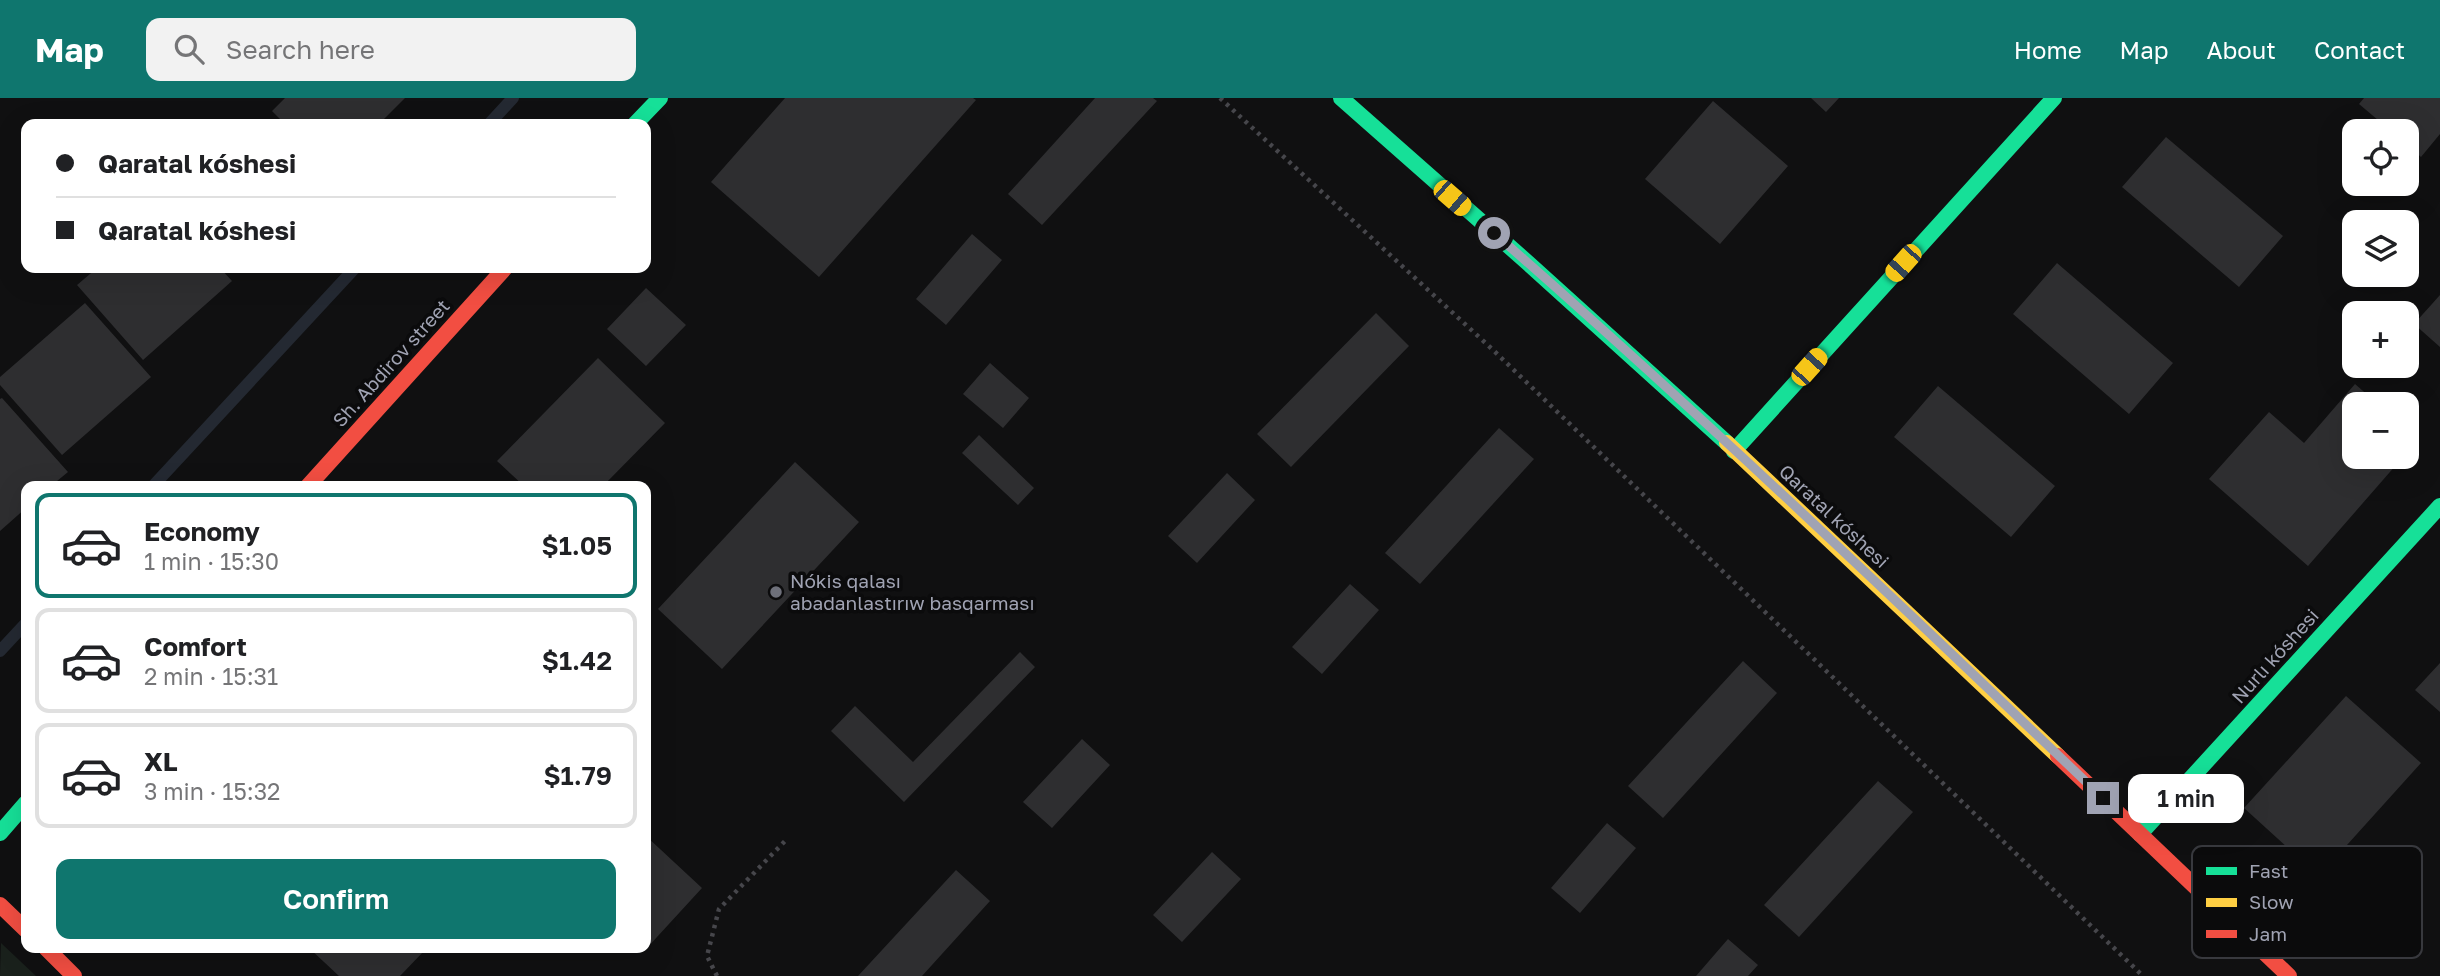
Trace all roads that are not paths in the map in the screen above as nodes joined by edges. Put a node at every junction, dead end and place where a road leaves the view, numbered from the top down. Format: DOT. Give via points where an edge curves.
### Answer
graph roads {
  1 [pos="660,98"];
  2 [pos="1341,98"];
  3 [pos="2054,98"];
  4 [pos="640,119"];
  5 [pos="500,273"];
  6 [pos="1734,451"];
  7 [pos="313,481"];
  8 [pos="2440,506"];
  9 [pos="21,809"];
  10 [pos="0,833"];
  11 [pos="2140,834"];
  12 [pos="2192,884"];
  13 [pos="0,905"];
  14 [pos="21,925"];
  15 [pos="51,953"];
  16 [pos="2270,958"];
  17 [pos="74,976"];
  18 [pos="2289,976"];
  1 -- 4 [label="street"];
  2 -- 6 [label="street, Qaratal kóshesi"];
  3 -- 6 [label="street"];
  5 -- 7 [label="street, Sh. Abdirov street"];
  6 -- 11 [label="street, Qaratal kóshesi"];
  8 -- 11 [label="street, Nurlı kóshesi"];
  9 -- 10 [label="street"];
  11 -- 12 [label="street, Qaratal kóshesi"];
  13 -- 14 [label="street"];
  15 -- 17 [label="street"];
  16 -- 18 [label="street, Qaratal kóshesi"];
}
